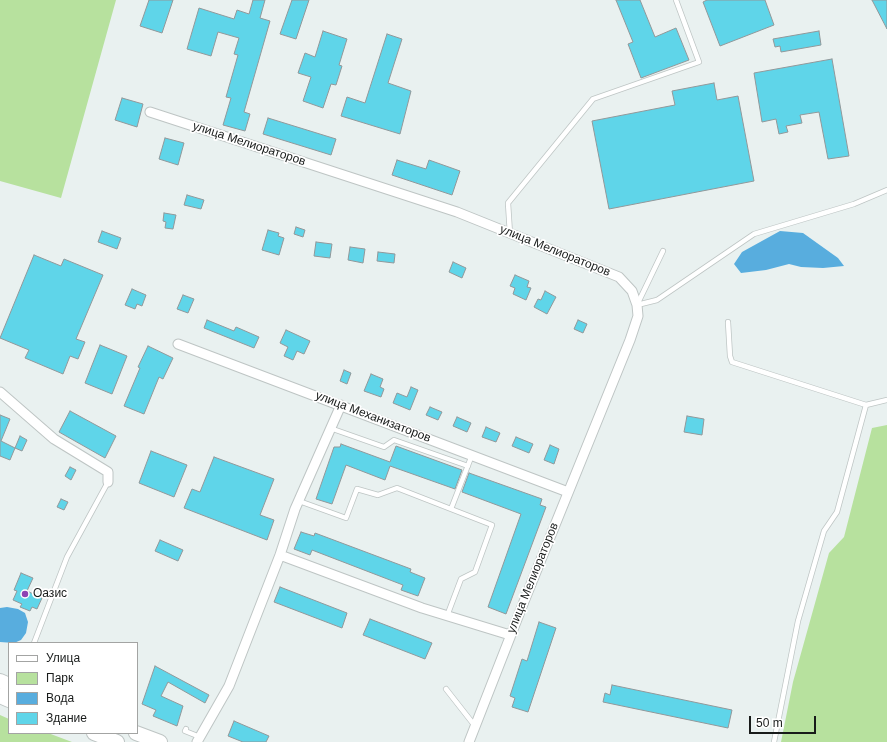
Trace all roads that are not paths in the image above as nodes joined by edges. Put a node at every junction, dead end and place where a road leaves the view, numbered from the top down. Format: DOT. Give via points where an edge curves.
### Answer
graph roads {
  1 [pos="676,0"];
  2 [pos="150,112"];
  3 [pos="887,190"];
  4 [pos="510,234"];
  5 [pos="663,251"];
  6 [pos="637,305"];
  7 [pos="728,322"];
  8 [pos="178,344"];
  9 [pos="0,392"];
  10 [pos="887,400"];
  11 [pos="341,405"];
  12 [pos="866,406"];
  13 [pos="330,428"];
  14 [pos="472,455"];
  15 [pos="468,466"];
  16 [pos="108,482"];
  17 [pos="568,492"];
  18 [pos="299,500"];
  19 [pos="451,509"];
  20 [pos="280,555"];
  21 [pos="447,616"];
  22 [pos="510,635"];
  23 [pos="34,642"];
  24 [pos="446,689"];
  25 [pos="475,726"];
  26 [pos="186,729"];
  27 [pos="97,734"];
  28 [pos="138,734"];
  29 [pos="198,739"];
  30 [pos="117,742"];
  31 [pos="160,742"];
  32 [pos="469,742"];
  33 [pos="774,742"];
  1 -- 4 [label="lane" via="699,62 593,99 508,203"];
  2 -- 4 [label="street, улица Мелиораторов" via="457,212"];
  3 -- 6 [label="lane" via="854,204 754,234 657,300"];
  4 -- 6 [label="street, улица Мелиораторов" via="619,277 632,291"];
  5 -- 6 [label="lane"];
  6 -- 17 [label="street, улица Мелиораторов" via="638,316 630,340"];
  7 -- 12 [label="lane" via="732,362"];
  8 -- 11 [label="street, улица Механизаторов"];
  9 -- 16 [label="street" via="54,439 108,472"];
  10 -- 12 [label="lane"];
  11 -- 13 [label="street"];
  11 -- 14 [label="street, улица Механизаторов"];
  12 -- 33 [label="lane" via="837,512 824,530 798,621"];
  13 -- 15 [label="lane" via="384,447 394,440"];
  13 -- 18 [label="street"];
  14 -- 15 [label="lane"];
  14 -- 17 [label="street, улица Механизаторов"];
  15 -- 19 [label="lane"];
  16 -- 23 [label="lane" via="68,557"];
  17 -- 22 [label="street, улица Мелиораторов"];
  18 -- 19 [label="lane" via="346,518 357,489 378,495 397,488"];
  18 -- 20 [label="street"];
  19 -- 21 [label="lane" via="492,525 475,572 460,579"];
  20 -- 21 [label="street"];
  20 -- 29 [label="street" via="229,686"];
  21 -- 22 [label="street"];
  22 -- 25 [label="street, улица Мелиораторов"];
  24 -- 25 [label="lane"];
  25 -- 32 [label="street, улица Мелиораторов"];
  26 -- 29 [label="lane" via="185,731"];
  27 -- 30 [label="main road"];
  28 -- 31 [label="main road"];
}
